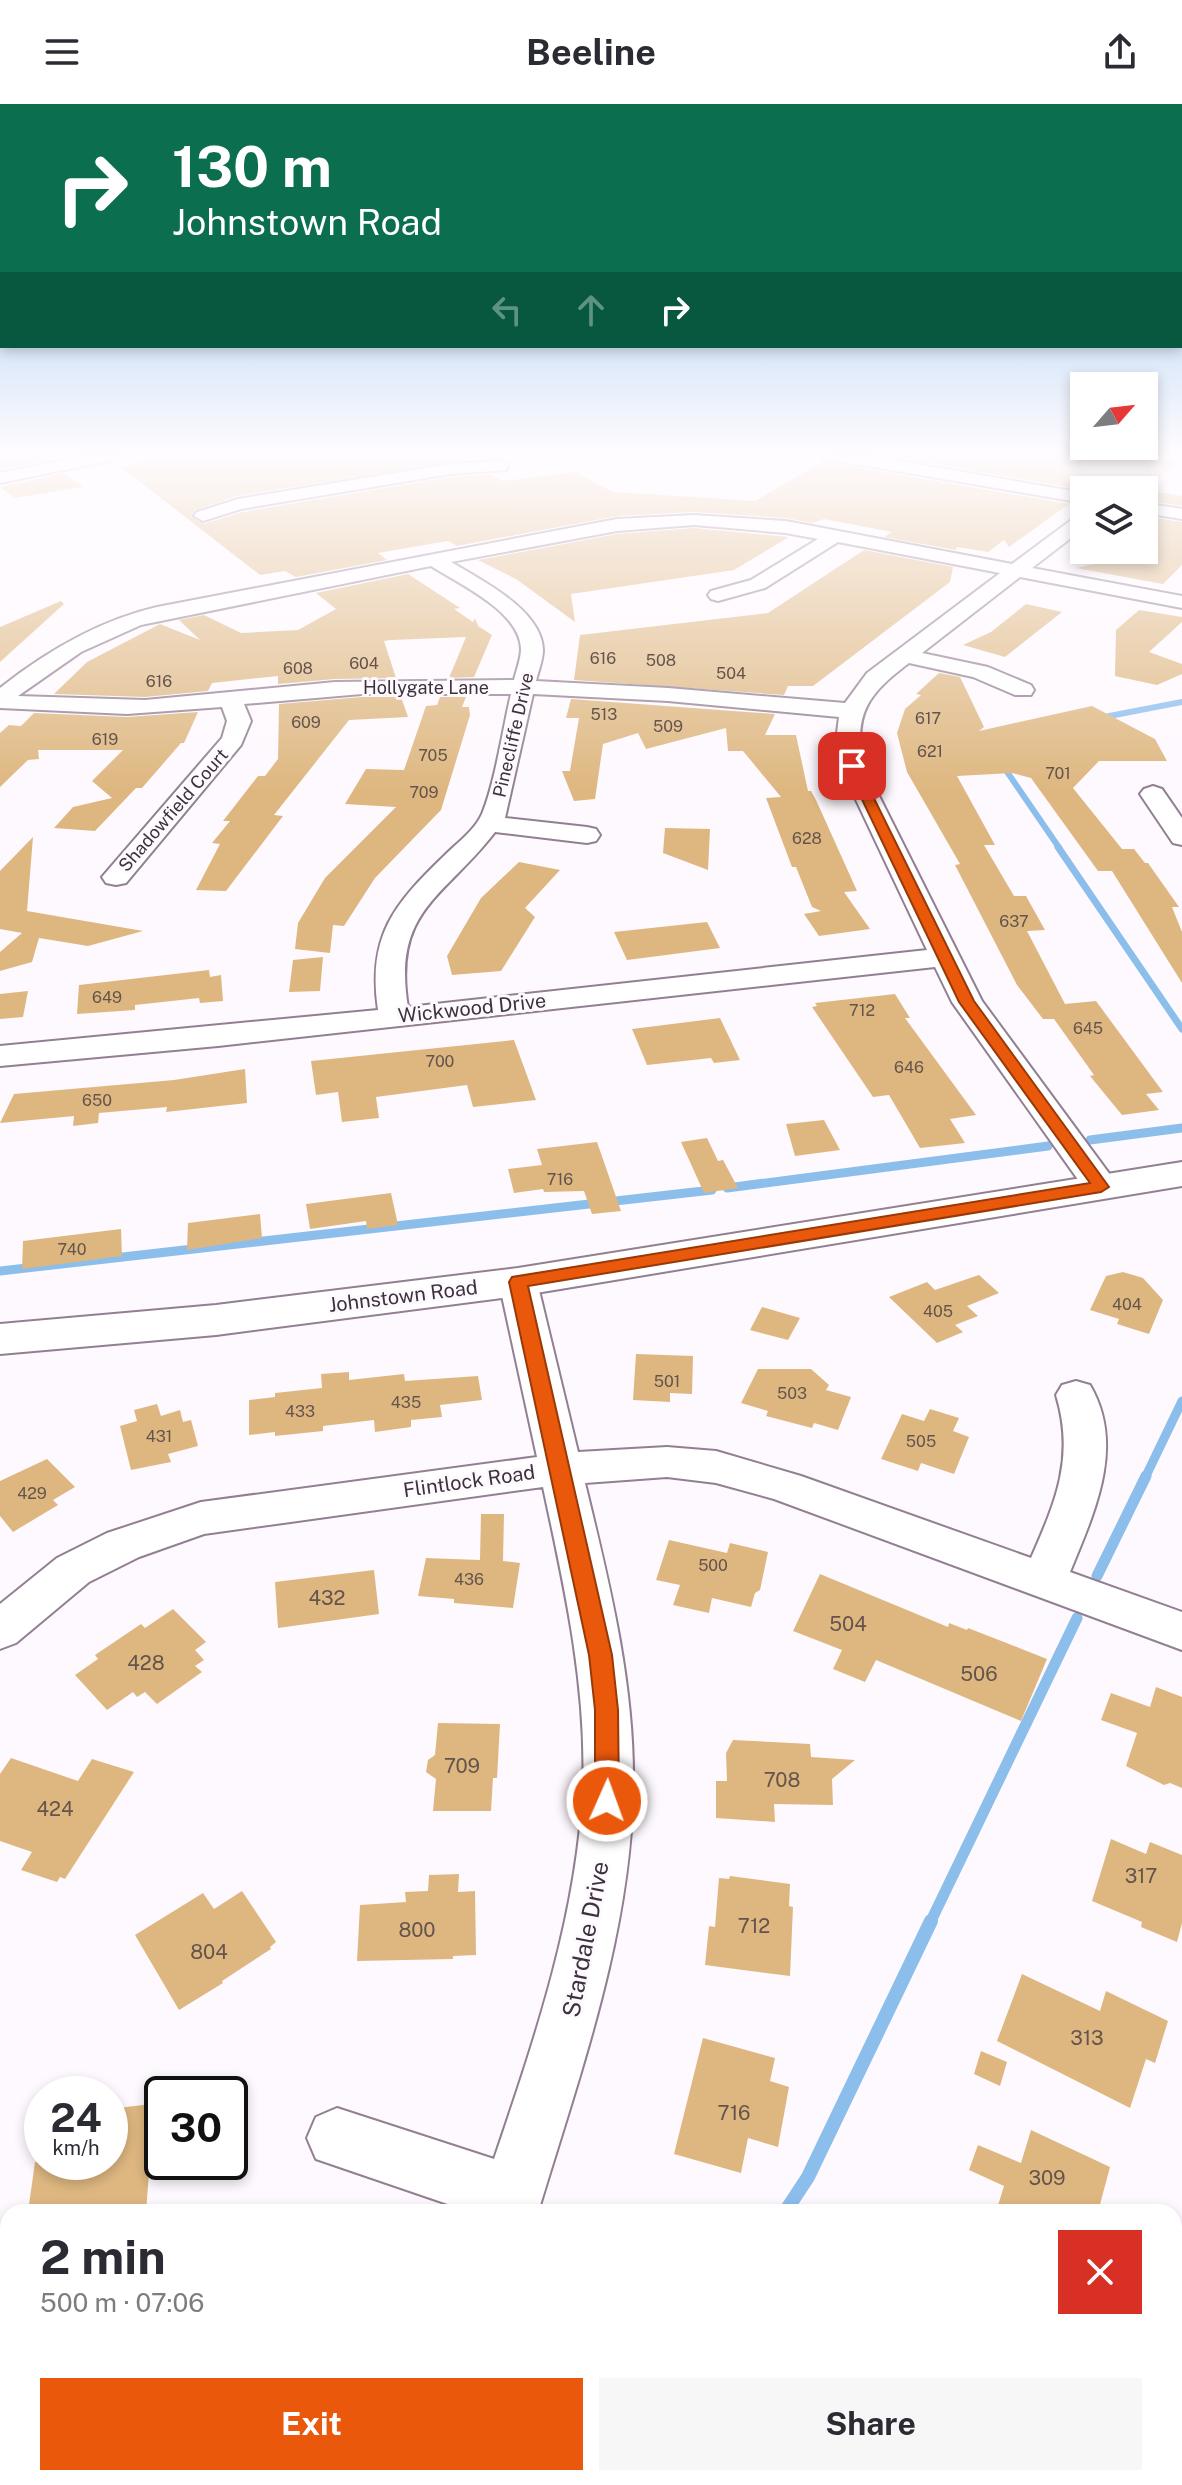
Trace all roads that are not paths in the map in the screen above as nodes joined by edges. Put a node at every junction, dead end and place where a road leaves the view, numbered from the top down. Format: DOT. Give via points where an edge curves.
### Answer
graph roads {
  1 [pos="389,567"];
  2 [pos="445,567"];
  3 [pos="785,567"];
  4 [pos="1000,567"];
  5 [pos="1019,567"];
  6 [pos="1015,570"];
  7 [pos="253,593"];
  8 [pos="718,595"];
  9 [pos="1182,602"];
  10 [pos="271,609"];
  11 [pos="904,655"];
  12 [pos="525,687"];
  13 [pos="1023,690"];
  14 [pos="231,699"];
  15 [pos="0,700"];
  16 [pos="851,711"];
  17 [pos="1153,794"];
  18 [pos="489,824"];
  19 [pos="587,835"];
  20 [pos="1182,837"];
  21 [pos="116,877"];
  22 [pos="944,957"];
  23 [pos="394,1017"];
  24 [pos="0,1056"];
  25 [pos="1182,1174"];
  26 [pos="1101,1187"];
  27 [pos="518,1282"];
  28 [pos="0,1339"];
  29 [pos="1076,1395"];
  30 [pos="560,1469"];
  31 [pos="1044,1581"];
  32 [pos="0,1630"];
  33 [pos="1182,1631"];
  34 [pos="337,2138"];
  35 [pos="510,2204"];
  1 -- 7 [label="street"];
  2 -- 12 [label="street, Pinecliffe Drive" via="522,622 532,650"];
  3 -- 8 [label="street" via="758,584"];
  4 -- 6 [label="street"];
  5 -- 6 [label="street"];
  6 -- 9 [label="street"];
  6 -- 11 [label="street"];
  7 -- 10 [label="street"];
  7 -- 15 [label="street" via="109,628 49,659"];
  11 -- 13 [label="street" via="980,672"];
  11 -- 16 [label="street" via="862,693"];
  12 -- 14 [label="street, Hollygate Lane" via="358,687"];
  12 -- 16 [label="street, Hollygate Lane" via="686,694"];
  12 -- 18 [label="street, Pinecliffe Drive" via="502,794"];
  14 -- 15 [label="street, Hollygate Lane" via="123,707"];
  14 -- 21 [label="street, Shadowfield Court" via="239,721 233,740"];
  16 -- 22 [label="street" via="846,744 852,766"];
  17 -- 20 [label="street"];
  18 -- 19 [label="street"];
  18 -- 23 [label="street, Pinecliffe Drive" via="411,905 398,926 388,956"];
  22 -- 23 [label="street, Wickwood Drive"];
  22 -- 26 [label="street" via="986,1031"];
  23 -- 24 [label="street, Wickwood Drive"];
  25 -- 26 [label="main road, Johnstown Road"];
  26 -- 27 [label="main road, Johnstown Road"];
  27 -- 28 [label="main road, Johnstown Road" via="216,1320"];
  27 -- 30 [label="street, Stardale Drive"];
  29 -- 31 [label="street" via="1087,1436 1083,1483"];
  30 -- 31 [label="street, Flintlock Road" via="667,1462 716,1467 786,1487"];
  30 -- 32 [label="street, Flintlock Road" via="201,1518 123,1545 73,1570"];
  30 -- 35 [label="street, Stardale Drive" via="600,1655 608,1769 606,1832 584,1968"];
  31 -- 33 [label="street, Flintlock Road"];
  34 -- 35 [label="street"];
}
